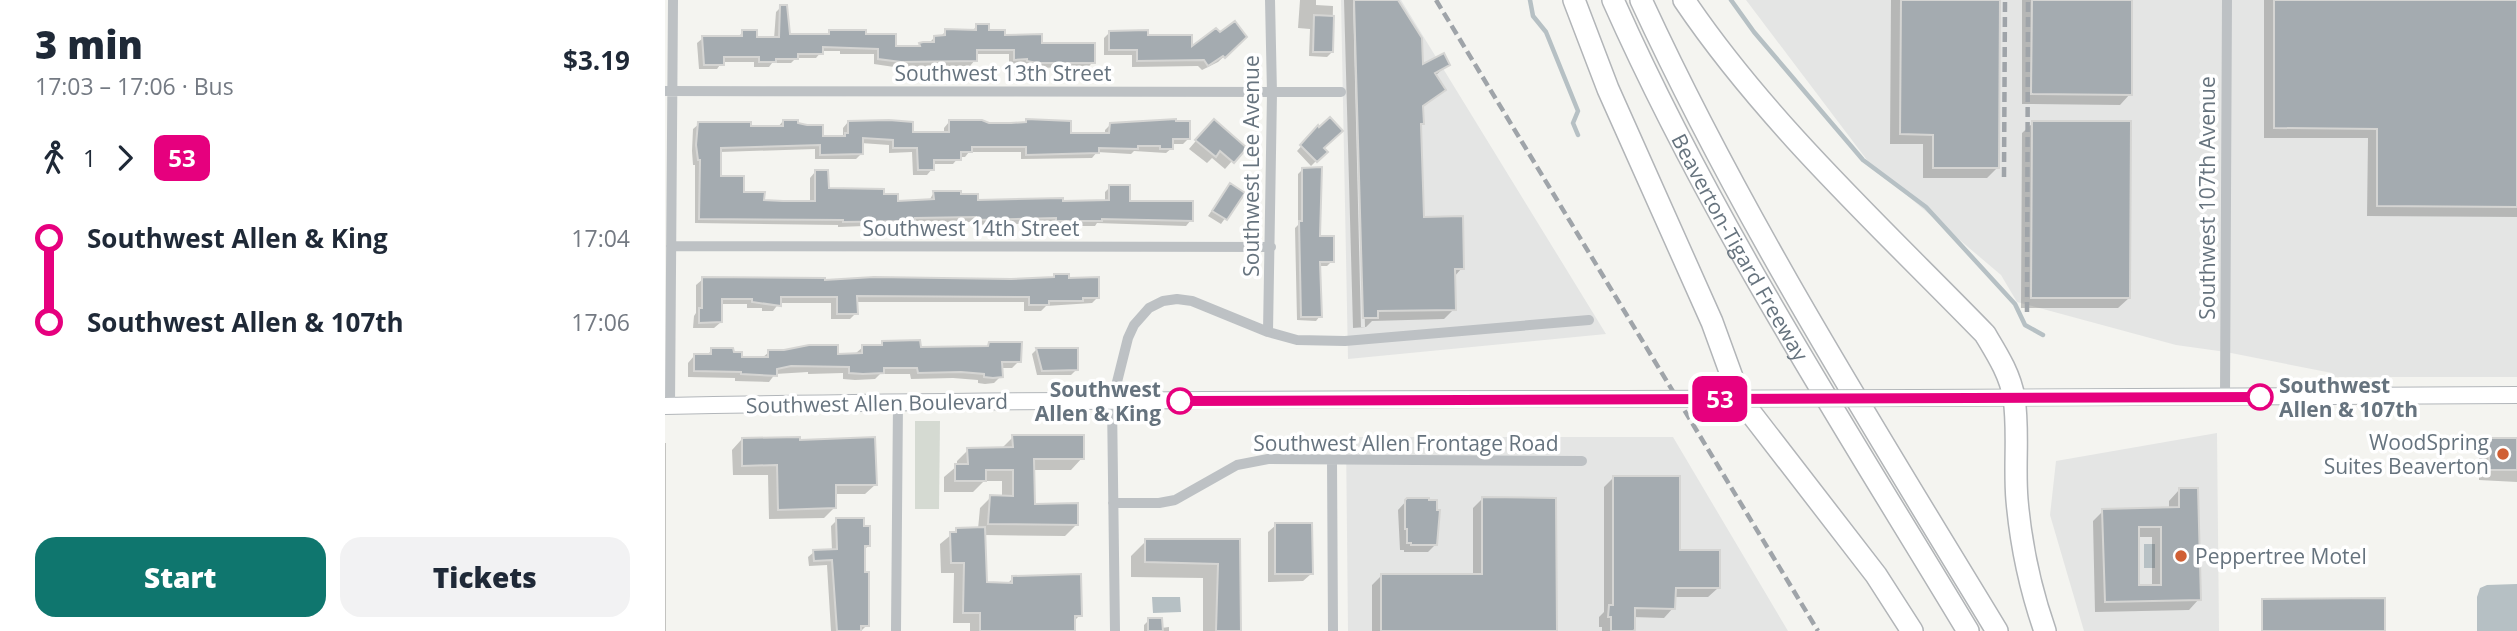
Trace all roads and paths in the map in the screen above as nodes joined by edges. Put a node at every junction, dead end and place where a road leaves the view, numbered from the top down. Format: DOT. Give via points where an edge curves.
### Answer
graph roads {
  1 [pos="673,0"];
  2 [pos="1270,0"];
  3 [pos="1574,0"];
  4 [pos="1613,0"];
  5 [pos="1641,0"];
  6 [pos="1684,0"];
  7 [pos="2227,0"];
  8 [pos="669,91"];
  9 [pos="1341,92"];
  10 [pos="1272,93"];
  11 [pos="671,246"];
  12 [pos="1271,247"];
  13 [pos="1589,320"];
  14 [pos="1268,332"];
  15 [pos="2517,395"];
  16 [pos="2225,396"];
  17 [pos="2014,397"];
  18 [pos="1740,399"];
  19 [pos="898,402"];
  20 [pos="1112,402"];
  21 [pos="668,406"];
  22 [pos="1332,460"];
  23 [pos="1582,461"];
  24 [pos="1113,503"];
  25 [pos="897,631"];
  26 [pos="1115,631"];
  27 [pos="1333,631"];
  28 [pos="1912,631"];
  29 [pos="1968,631"];
  30 [pos="1997,631"];
  31 [pos="2045,631"];
  1 -- 8 [label="street"];
  2 -- 10 [label="street, Southwest Lee Avenue"];
  3 -- 18 [label="highway" via="1608,89 1712,322"];
  4 -- 29 [label="highway, Beaverton-Tigard Freeway" via="1707,191"];
  5 -- 30 [label="highway, Beaverton-Tigard Freeway" via="1768,246"];
  6 -- 17 [label="highway" via="1796,139 1985,334 2003,364"];
  7 -- 16 [label="street, Southwest 107th Avenue"];
  8 -- 10 [label="street, Southwest 13th Street"];
  8 -- 11 [label="street"];
  9 -- 10 [label="street, Southwest 13th Street"];
  10 -- 12 [label="street, Southwest Lee Avenue"];
  11 -- 12 [label="street, Southwest 14th Street"];
  11 -- 21 [label="street"];
  12 -- 14 [label="street, Southwest Lee Avenue"];
  13 -- 14 [label="street" via="1345,341 1297,340"];
  14 -- 20 [label="street" via="1192,301 1163,301 1149,308 1134,325"];
  15 -- 16 [label="main road, Southwest Allen Boulevard"];
  16 -- 17 [label="main road, Southwest Allen Boulevard"];
  17 -- 18 [label="main road, Southwest Allen Boulevard, bridge"];
  17 -- 31 [label="highway" via="2022,546"];
  18 -- 20 [label="main road, Southwest Allen Boulevard, bridge"];
  18 -- 28 [label="highway" via="1876,575"];
  19 -- 20 [label="main road, Southwest Allen Boulevard"];
  19 -- 21 [label="main road, Southwest Allen Boulevard"];
  19 -- 25 [label="street"];
  20 -- 24 [label="street"];
  22 -- 23 [label="street, Southwest Allen Frontage Road"];
  22 -- 24 [label="street, Southwest Allen Frontage Road" via="1251,460 1175,500"];
  22 -- 27 [label="street"];
  24 -- 26 [label="street"];
}
